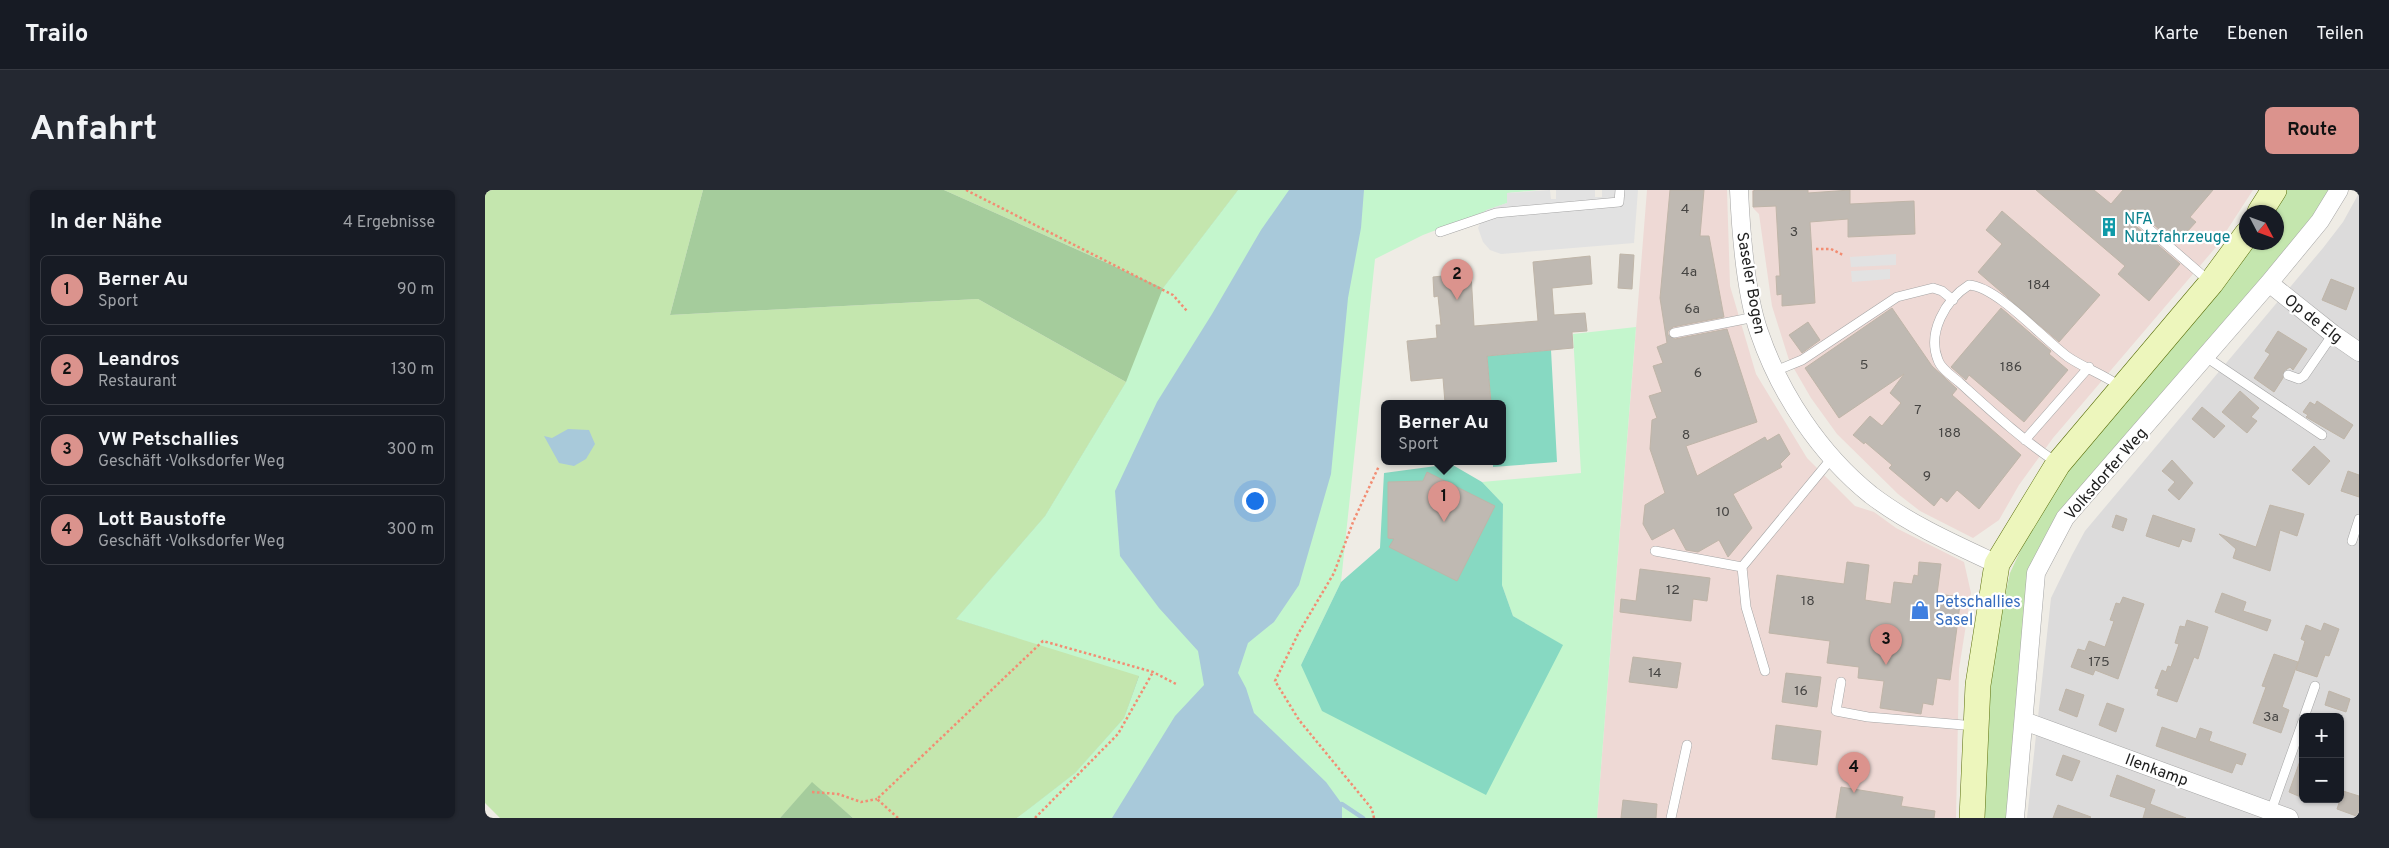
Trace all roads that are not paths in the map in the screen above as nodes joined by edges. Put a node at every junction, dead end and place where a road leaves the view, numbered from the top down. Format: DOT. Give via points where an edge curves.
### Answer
graph roads {
  1 [pos="1620,190"];
  2 [pos="1739,190"];
  3 [pos="2274,190"];
  4 [pos="2339,190"];
  5 [pos="2264,205"];
  6 [pos="2133,216"];
  7 [pos="1440,232"];
  8 [pos="2239,245"];
  9 [pos="2269,282"];
  10 [pos="2211,283"];
  11 [pos="1953,300"];
  12 [pos="1755,317"];
  13 [pos="1674,333"];
  14 [pos="2333,334"];
  15 [pos="2359,352"];
  16 [pos="2206,357"];
  17 [pos="2089,367"];
  18 [pos="1775,371"];
  19 [pos="2288,375"];
  20 [pos="2122,389"];
  21 [pos="2321,435"];
  22 [pos="2025,440"];
  23 [pos="1832,458"];
  24 [pos="2059,464"];
  25 [pos="2359,519"];
  26 [pos="2352,541"];
  27 [pos="1655,551"];
  28 [pos="1997,564"];
  29 [pos="1742,567"];
  30 [pos="1765,671"];
  31 [pos="1841,682"];
  32 [pos="2315,686"];
  33 [pos="2305,713"];
  34 [pos="2024,721"];
  35 [pos="1976,726"];
  36 [pos="2299,738"];
  37 [pos="1687,745"];
  38 [pos="2281,816"];
  39 [pos="1671,818"];
  40 [pos="1972,818"];
  41 [pos="2015,818"];
  1 -- 7 [label="lane" via="1619,202 1496,213"];
  2 -- 12 [label="street, Saseler Bogen" via="1745,267"];
  3 -- 5 [label="street"];
  4 -- 9 [label="street, Volksdorfer Weg" via="2320,221"];
  6 -- 10 [label="lane"];
  8 -- 10 [label="street"];
  9 -- 14 [label="street, Op de Elg"];
  9 -- 16 [label="street, Volksdorfer Weg"];
  10 -- 20 [label="street"];
  11 -- 17 [label="lane" via="1969,285 1981,287 2069,358"];
  11 -- 18 [label="lane" via="1933,288 1897,297 1802,360"];
  11 -- 22 [label="lane" via="1936,327 1934,336 1938,362"];
  12 -- 13 [label="lane"];
  12 -- 18 [label="street, Saseler Bogen"];
  14 -- 15 [label="street, Op de Elg"];
  14 -- 19 [label="lane" via="2304,376 2299,379"];
  16 -- 21 [label="lane"];
  16 -- 34 [label="street, Volksdorfer Weg" via="2065,518 2036,573"];
  17 -- 20 [label="lane"];
  17 -- 22 [label="lane"];
  18 -- 23 [label="street, Saseler Bogen" via="1814,438"];
  20 -- 24 [label="street"];
  22 -- 24 [label="lane"];
  23 -- 28 [label="street, Saseler Bogen" via="1872,495 1924,529"];
  23 -- 29 [label="lane"];
  24 -- 28 [label="street"];
  25 -- 26 [label="lane"];
  27 -- 29 [label="lane"];
  28 -- 35 [label="street" via="1978,685"];
  29 -- 30 [label="lane" via="1746,607"];
  31 -- 35 [label="lane" via="1836,711 1868,717"];
  32 -- 33 [label="lane"];
  34 -- 38 [label="street, Ilenkamp"];
  34 -- 41 [label="street, Volksdorfer Weg"];
  35 -- 40 [label="street"];
  36 -- 38 [label="lane"];
  37 -- 39 [label="lane"];
}
